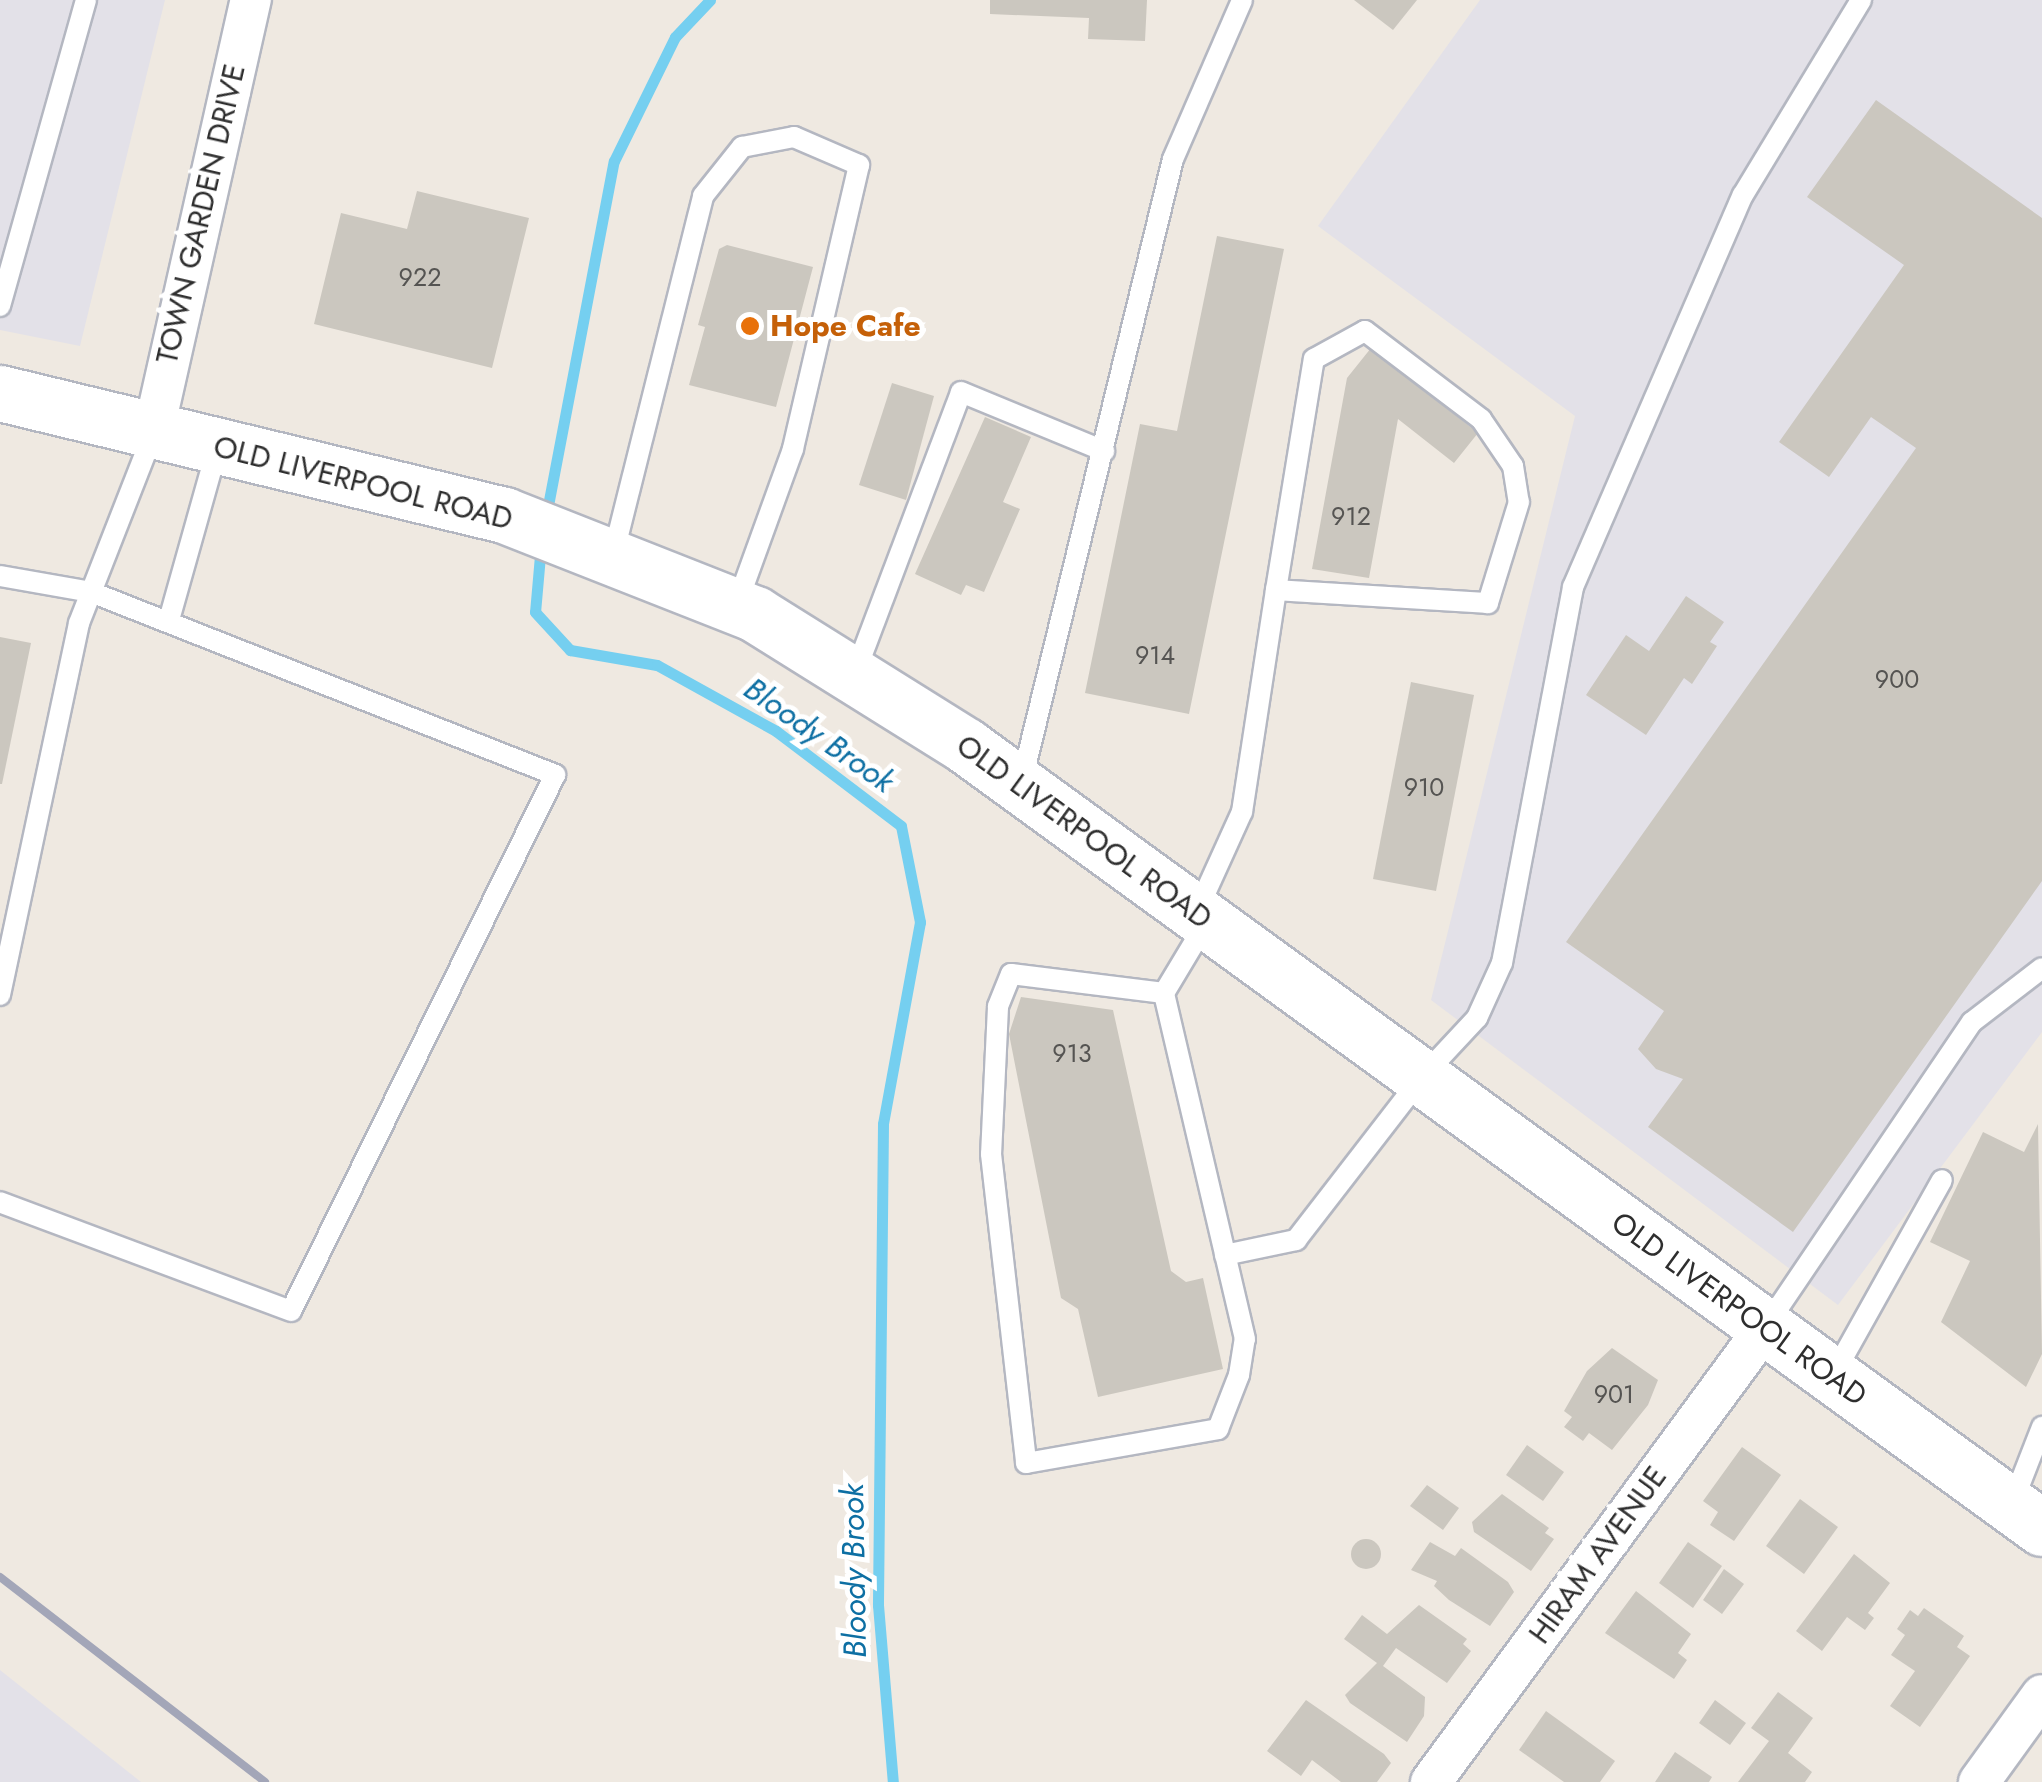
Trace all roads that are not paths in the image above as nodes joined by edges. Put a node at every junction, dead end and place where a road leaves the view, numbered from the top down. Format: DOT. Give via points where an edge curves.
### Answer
graph roads {
  1 [pos="86,0"];
  2 [pos="251,0"];
  3 [pos="1242,0"];
  4 [pos="1861,0"];
  5 [pos="7,251"];
  6 [pos="0,306"];
  7 [pos="0,393"];
  8 [pos="154,430"];
  9 [pos="216,449"];
  10 [pos="1104,451"];
  11 [pos="593,547"];
  12 [pos="0,576"];
  13 [pos="1276,590"];
  14 [pos="92,592"];
  15 [pos="737,606"];
  16 [pos="169,620"];
  17 [pos="855,673"];
  18 [pos="1020,786"];
  19 [pos="1202,917"];
  20 [pos="2042,968"];
  21 [pos="1164,992"];
  22 [pos="0,994"];
  23 [pos="1421,1078"];
  24 [pos="1942,1180"];
  25 [pos="0,1202"];
  26 [pos="1225,1255"];
  27 [pos="1765,1328"];
  28 [pos="1832,1376"];
  29 [pos="2042,1427"];
  30 [pos="2026,1517"];
  31 [pos="2042,1695"];
  32 [pos="1432,1782"];
  33 [pos="1979,1782"];
  1 -- 5 [label="lane"];
  2 -- 8 [label="street, TOWN GARDEN DRIVE"];
  3 -- 10 [label="lane" via="1173,159"];
  4 -- 23 [label="lane" via="1743,195 1612,487 1573,588 1502,963 1477,1018"];
  5 -- 6 [label="lane"];
  7 -- 8 [label="main road, OLD LIVERPOOL ROAD"];
  8 -- 9 [label="main road, OLD LIVERPOOL ROAD"];
  8 -- 14 [label="lane"];
  9 -- 11 [label="main road, OLD LIVERPOOL ROAD" via="504,515"];
  9 -- 16 [label="lane"];
  10 -- 17 [label="lane" via="961,392"];
  10 -- 18 [label="lane"];
  11 -- 15 [label="main road, OLD LIVERPOOL ROAD"];
  11 -- 15 [label="lane" via="703,196 742,146 794,137 859,165 851,223 793,449"];
  12 -- 14 [label="lane"];
  13 -- 13 [label="lane" via="1314,359 1365,331 1481,419 1513,466 1519,502 1488,603"];
  13 -- 19 [label="lane" via="1242,812"];
  14 -- 16 [label="lane"];
  14 -- 22 [label="lane" via="79,623"];
  15 -- 17 [label="main road, OLD LIVERPOOL ROAD"];
  16 -- 25 [label="lane" via="555,775 291,1311"];
  17 -- 18 [label="main road, OLD LIVERPOOL ROAD"];
  18 -- 19 [label="main road, OLD LIVERPOOL ROAD"];
  19 -- 21 [label="lane"];
  19 -- 23 [label="main road, OLD LIVERPOOL ROAD"];
  20 -- 27 [label="lane" via="1972,1022"];
  21 -- 26 [label="lane"];
  21 -- 26 [label="lane" via="1011,974 998,1007 990,1154 1026,1463 1218,1429 1244,1340"];
  23 -- 26 [label="lane" via="1296,1240"];
  23 -- 27 [label="main road, OLD LIVERPOOL ROAD"];
  24 -- 28 [label="lane"];
  27 -- 28 [label="main road, OLD LIVERPOOL ROAD"];
  27 -- 32 [label="street, HIRAM AVENUE"];
  28 -- 30 [label="main road, OLD LIVERPOOL ROAD"];
  29 -- 30 [label="lane"];
  31 -- 33 [label="street"];
}
